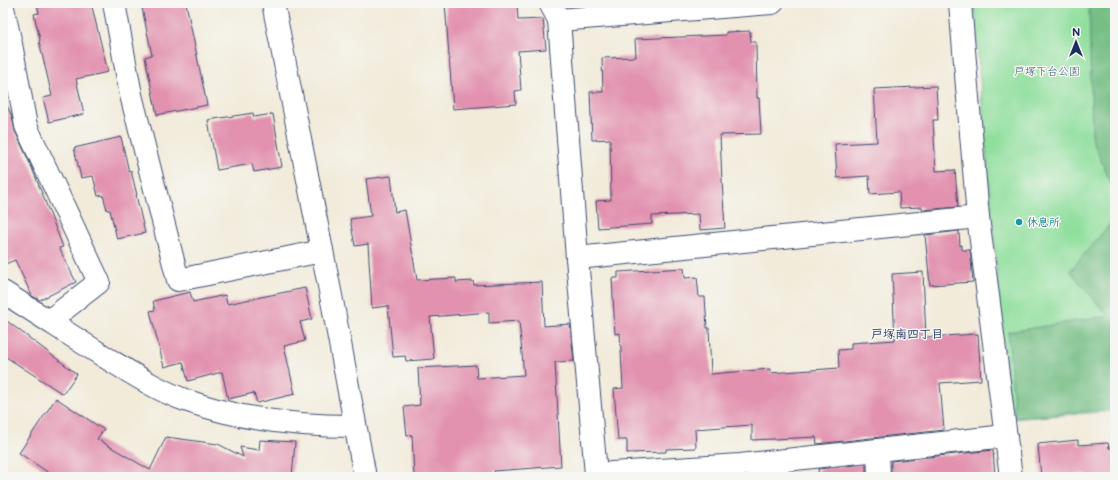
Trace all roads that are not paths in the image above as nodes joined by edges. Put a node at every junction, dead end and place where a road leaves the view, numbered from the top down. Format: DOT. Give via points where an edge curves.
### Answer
graph roads {
  1 [pos="114,3"];
  2 [pos="273,3"];
  3 [pos="772,3"];
  4 [pos="960,3"];
  5 [pos="3,8"];
  6 [pos="555,11"];
  7 [pos="978,217"];
  8 [pos="322,251"];
  9 [pos="577,258"];
  10 [pos="3,292"];
  11 [pos="49,321"];
  12 [pos="355,426"];
  13 [pos="1006,436"];
  14 [pos="878,450"];
  15 [pos="740,471"];
  16 [pos="365,477"];
  17 [pos="880,477"];
  18 [pos="1011,477"];
  1 -- 8 [label="street" via="130,95 178,280"];
  2 -- 8 [label="street"];
  3 -- 6 [label="street"];
  4 -- 7 [label="street"];
  5 -- 11 [label="street" via="26,126 99,282"];
  6 -- 9 [label="street"];
  7 -- 9 [label="street"];
  7 -- 13 [label="street"];
  8 -- 12 [label="street"];
  9 -- 15 [label="street" via="596,474"];
  10 -- 11 [label="street"];
  11 -- 12 [label="street" via="147,382 184,400 226,412 279,422"];
  12 -- 16 [label="street"];
  13 -- 14 [label="street"];
  13 -- 18 [label="street"];
  14 -- 15 [label="street"];
  14 -- 17 [label="street"];
}
